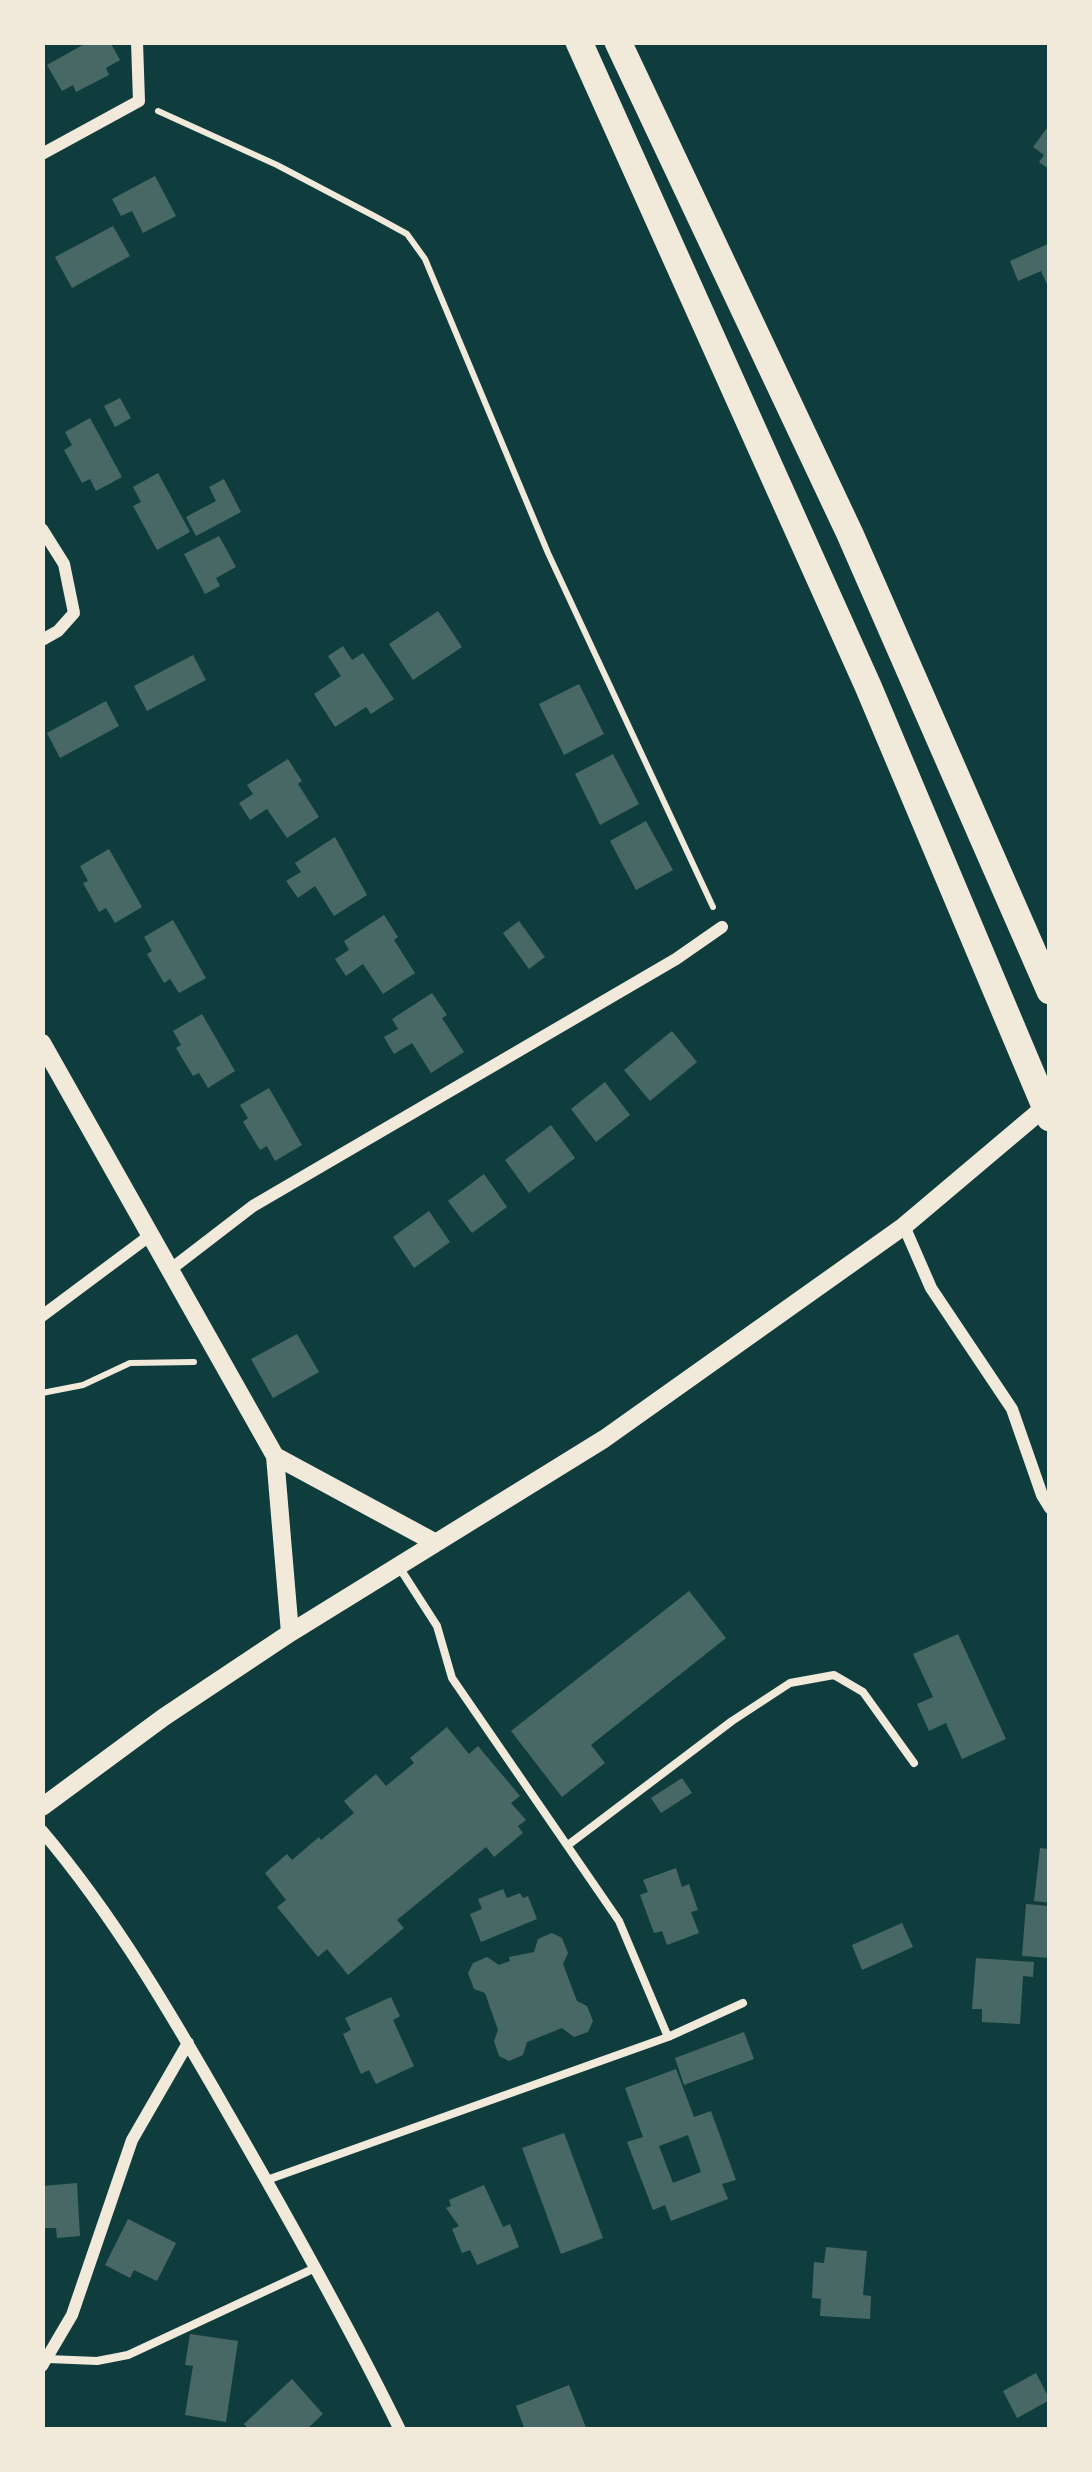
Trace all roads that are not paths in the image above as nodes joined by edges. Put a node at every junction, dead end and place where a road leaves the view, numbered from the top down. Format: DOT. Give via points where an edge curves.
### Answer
graph roads {
  1 [pos="137,42"];
  2 [pos="579,42"];
  3 [pos="618,42"];
  4 [pos="42,154"];
  5 [pos="42,529"];
  6 [pos="42,640"];
  7 [pos="722,927"];
  8 [pos="1050,991"];
  9 [pos="42,1043"];
  10 [pos="1048,1113"];
  11 [pos="904,1226"];
  12 [pos="152,1234"];
  13 [pos="171,1270"];
  14 [pos="42,1316"];
  15 [pos="275,1456"];
  16 [pos="1050,1508"];
  17 [pos="436,1543"];
  18 [pos="399,1566"];
  19 [pos="290,1634"];
  20 [pos="914,1762"];
  21 [pos="42,1808"];
  22 [pos="42,1831"];
  23 [pos="568,1845"];
  24 [pos="743,2003"];
  25 [pos="668,2037"];
  26 [pos="188,2043"];
  27 [pos="267,2180"];
  28 [pos="317,2267"];
  29 [pos="45,2362"];
  30 [pos="400,2430"];
  1 -- 4 [label="street" via="139,101"];
  2 -- 10 [label="highway" via="868,686"];
  3 -- 8 [label="highway" via="850,534"];
  5 -- 6 [label="street" via="64,564 74,613"];
  7 -- 13 [label="street" via="254,1206"];
  9 -- 12 [label="street"];
  10 -- 11 [label="street"];
  11 -- 16 [label="street" via="931,1288 1012,1409"];
  11 -- 17 [label="street" via="604,1439"];
  12 -- 13 [label="street"];
  12 -- 14 [label="street"];
  13 -- 15 [label="street"];
  15 -- 17 [label="street"];
  15 -- 19 [label="street"];
  17 -- 18 [label="street"];
  18 -- 19 [label="street"];
  18 -- 23 [label="lane" via="437,1626 452,1678"];
  19 -- 21 [label="street"];
  20 -- 23 [label="lane" via="863,1691 834,1675 790,1683"];
  22 -- 26 [label="street"];
  23 -- 25 [label="lane" via="619,1921"];
  24 -- 25 [label="lane"];
  25 -- 27 [label="lane"];
  26 -- 27 [label="street"];
  26 -- 29 [label="street" via="132,2140 72,2315"];
  27 -- 28 [label="street"];
  28 -- 29 [label="lane" via="128,2355"];
  28 -- 30 [label="street"];
}
